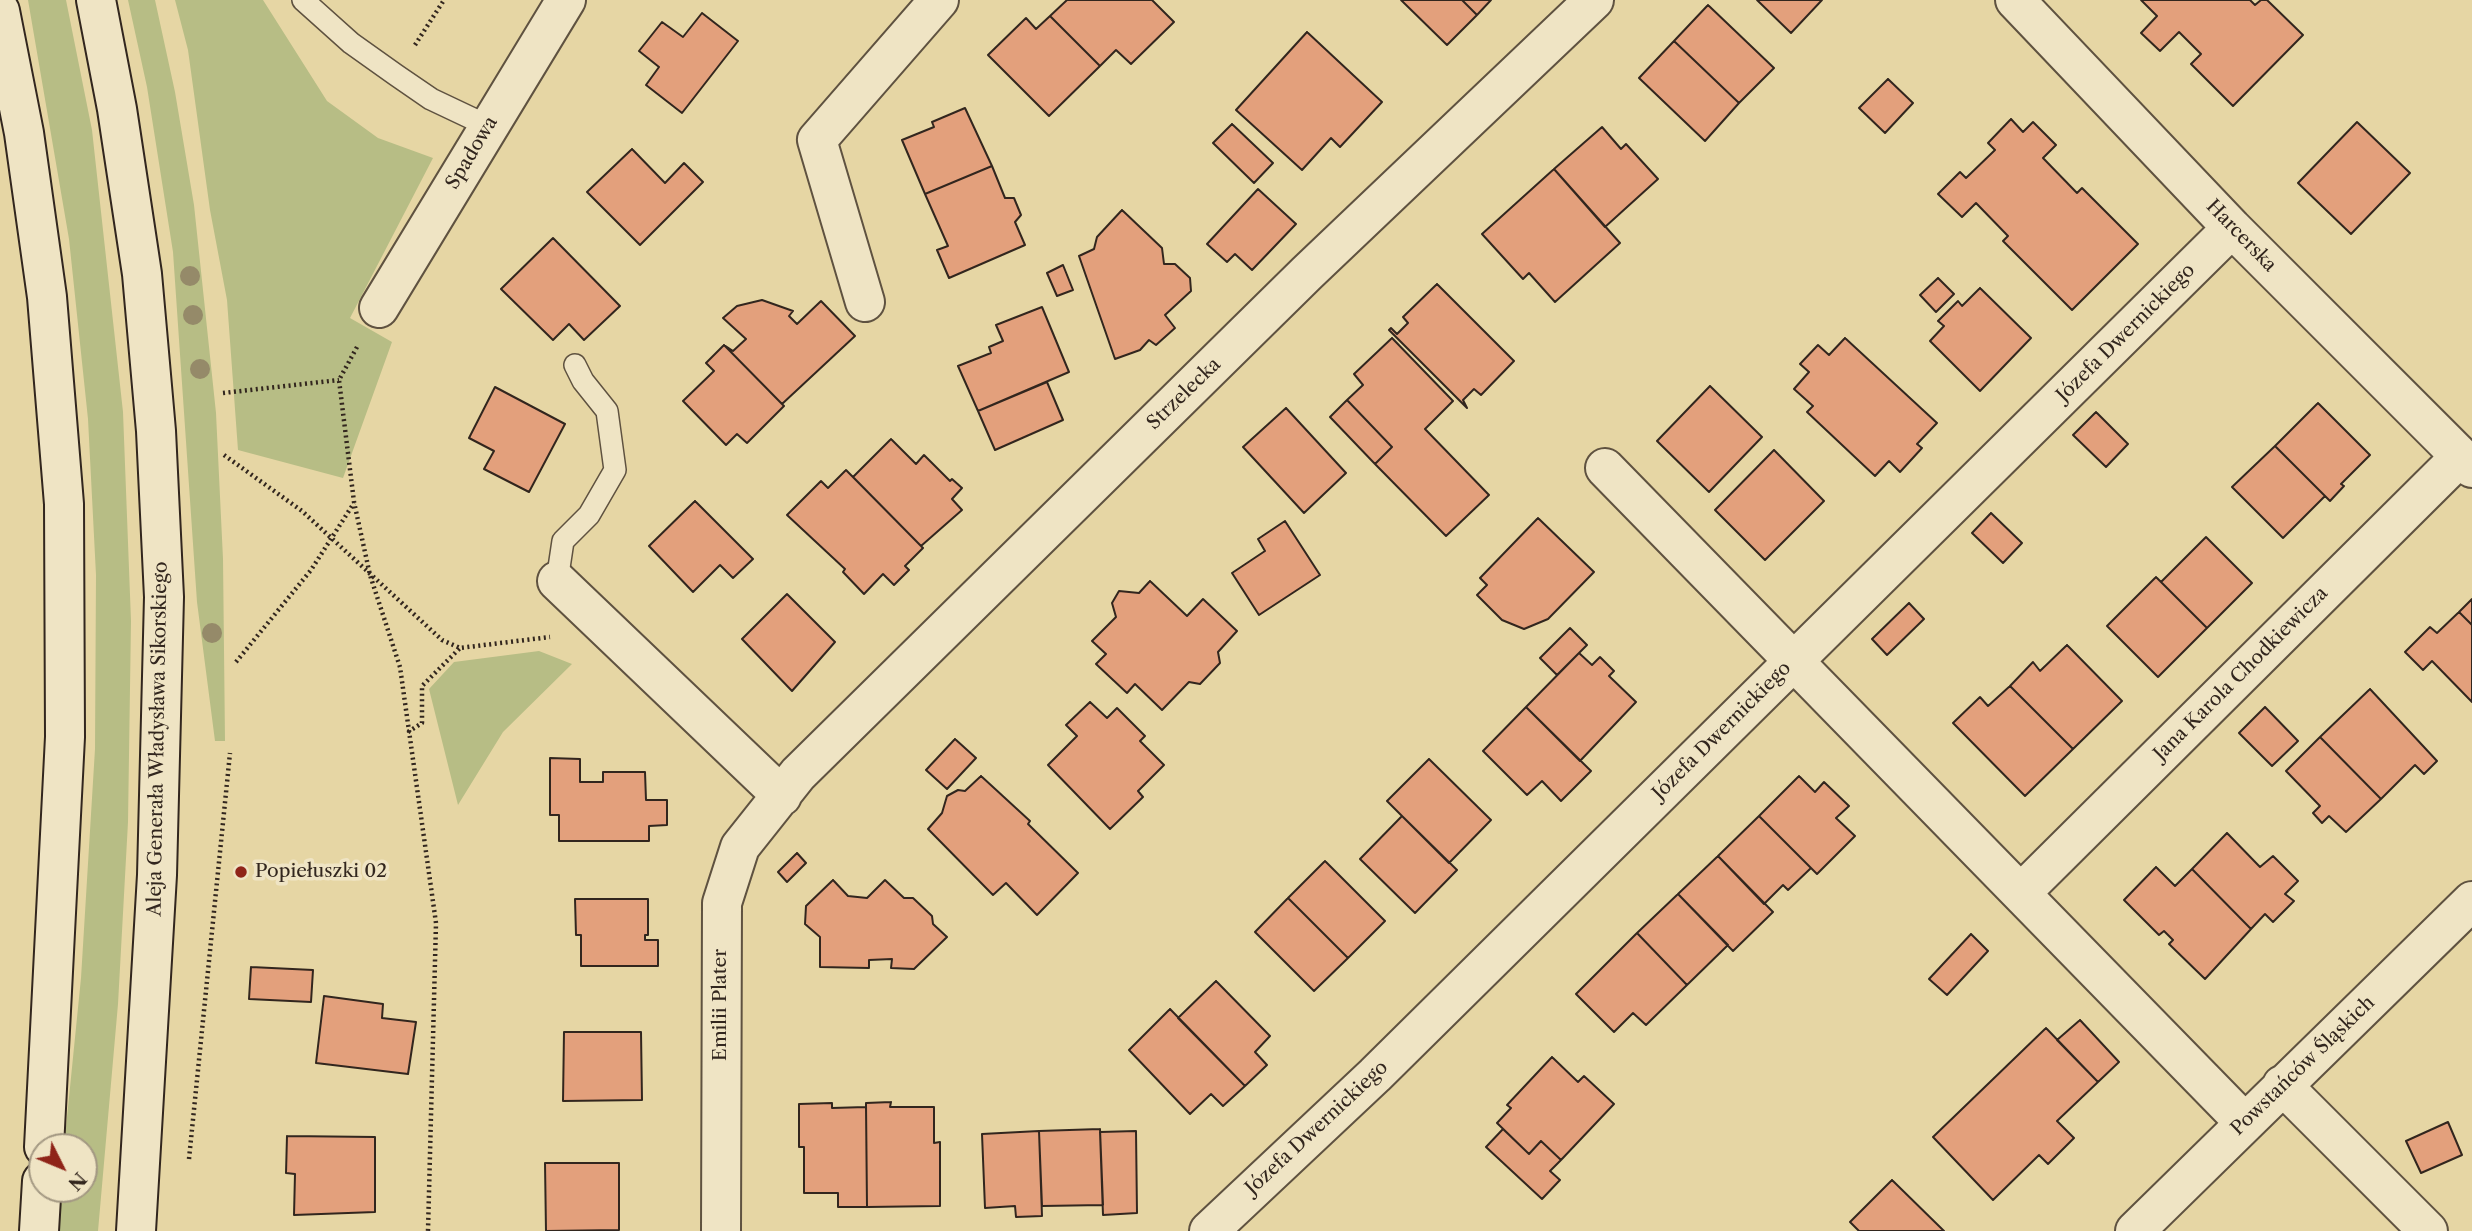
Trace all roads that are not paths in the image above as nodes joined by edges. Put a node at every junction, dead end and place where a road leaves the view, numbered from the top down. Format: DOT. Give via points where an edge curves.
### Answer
graph roads {
  1 [pos="96,0"];
  2 [pos="303,0"];
  3 [pos="566,0"];
  4 [pos="939,0"];
  5 [pos="1594,0"];
  6 [pos="2015,0"];
  7 [pos="0,11"];
  8 [pos="488,126"];
  9 [pos="2232,228"];
  10 [pos="865,302"];
  11 [pos="379,307"];
  12 [pos="575,365"];
  13 [pos="2466,462"];
  14 [pos="1605,468"];
  15 [pos="557,581"];
  16 [pos="1794,661"];
  17 [pos="782,796"];
  18 [pos="2022,892"];
  19 [pos="2472,901"];
  20 [pos="2282,1085"];
  21 [pos="2245,1123"];
  22 [pos="45,1133"];
  23 [pos="41,1203"];
  24 [pos="39,1231"];
  25 [pos="136,1231"];
  26 [pos="721,1231"];
  27 [pos="1209,1231"];
  28 [pos="2135,1231"];
  29 [pos="2428,1231"];
  1 -- 25 [label="street, Aleja Generała Władysława Sikorskiego" via="142,274 164,597 157,875"];
  2 -- 8 [label="lane" via="351,43 431,99"];
  3 -- 8 [label="street, Spadowa"];
  4 -- 10 [label="street" via="817,140"];
  5 -- 17 [label="street, Strzelecka" via="1307,273 807,765"];
  6 -- 9 [label="street, Harcerska"];
  7 -- 22 [label="street" via="43,261 64,505 66,726"];
  8 -- 11 [label="street, Spadowa"];
  9 -- 13 [label="street, Harcerska"];
  9 -- 16 [label="street, Józefa Dwernickiego"];
  12 -- 15 [label="lane" via="607,411 615,470 589,515 563,541"];
  13 -- 18 [label="street, Jana Karola Chodkiewicza"];
  14 -- 16 [label="street"];
  15 -- 17 [label="street"];
  16 -- 18 [label="street"];
  16 -- 27 [label="street, Józefa Dwernickiego" via="1375,1075"];
  17 -- 26 [label="street, Emilii Plater" via="740,847 722,904"];
  18 -- 21 [label="street"];
  19 -- 20 [label="street, Powstańców Śląskich"];
  20 -- 21 [label="street, Powstańców Śląskich"];
  20 -- 29 [label="street"];
  21 -- 28 [label="street, Powstańców Śląskich"];
  23 -- 24 [label="street"];
}
